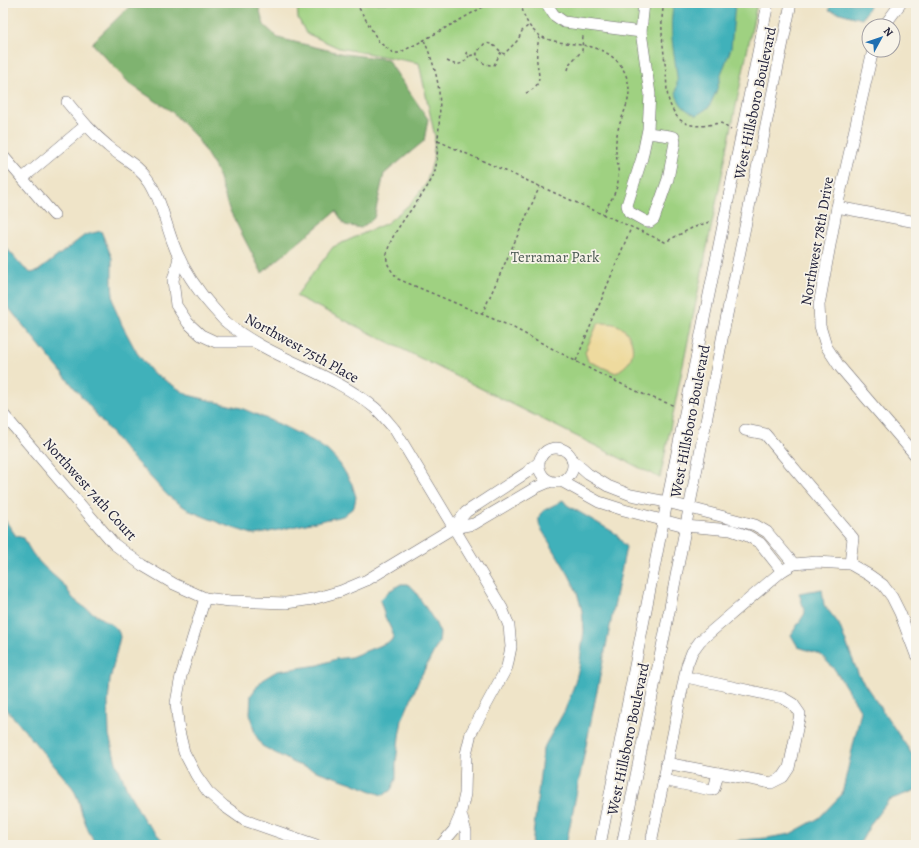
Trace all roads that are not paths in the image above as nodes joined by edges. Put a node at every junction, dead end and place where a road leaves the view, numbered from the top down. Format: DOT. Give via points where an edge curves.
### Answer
graph roads {
  1 [pos="546,3"];
  2 [pos="644,3"];
  3 [pos="768,3"];
  4 [pos="790,3"];
  5 [pos="902,3"];
  6 [pos="890,18"];
  7 [pos="641,32"];
  8 [pos="871,58"];
  9 [pos="67,102"];
  10 [pos="86,125"];
  11 [pos="648,133"];
  12 [pos="3,156"];
  13 [pos="23,178"];
  14 [pos="837,207"];
  15 [pos="54,215"];
  16 [pos="916,222"];
  17 [pos="179,258"];
  18 [pos="255,342"];
  19 [pos="3,414"];
  20 [pos="745,430"];
  21 [pos="916,456"];
  22 [pos="572,460"];
  23 [pos="538,463"];
  24 [pos="549,482"];
  25 [pos="563,482"];
  26 [pos="503,488"];
  27 [pos="511,502"];
  28 [pos="668,502"];
  29 [pos="689,508"];
  30 [pos="664,520"];
  31 [pos="685,526"];
  32 [pos="453,528"];
  33 [pos="794,564"];
  34 [pos="850,564"];
  35 [pos="782,571"];
  36 [pos="204,598"];
  37 [pos="916,655"];
  38 [pos="686,677"];
  39 [pos="666,763"];
  40 [pos="718,773"];
  41 [pos="663,780"];
  42 [pos="460,814"];
  43 [pos="316,845"];
  44 [pos="441,845"];
  45 [pos="466,845"];
  46 [pos="600,845"];
  47 [pos="622,845"];
  48 [pos="653,845"];
  1 -- 7 [label="street" via="564,22"];
  2 -- 7 [label="street"];
  3 -- 28 [label="street, West Hillsboro Boulevard"];
  4 -- 29 [label="street, West Hillsboro Boulevard"];
  5 -- 6 [label="street"];
  7 -- 11 [label="street" via="650,94"];
  8 -- 14 [label="street, Northwest 78th Drive"];
  9 -- 10 [label="street, Northwest 75th Place"];
  10 -- 13 [label="street"];
  10 -- 17 [label="street, Northwest 75th Place" via="108,146 138,166 149,180 158,196"];
  11 -- 11 [label="street" via="627,205 629,212 650,222 654,219 668,179 676,142 674,137"];
  12 -- 13 [label="street"];
  13 -- 15 [label="street"];
  14 -- 16 [label="street"];
  14 -- 21 [label="street, Northwest 78th Drive" via="819,305 820,326 826,346 839,366"];
  17 -- 18 [label="street, Northwest 75th Place" via="184,270 225,321"];
  17 -- 18 [label="street" via="173,280 176,305 188,323 201,335 216,342"];
  18 -- 32 [label="street, Northwest 75th Place" via="336,382 376,408 395,430"];
  19 -- 36 [label="street, Northwest 74th Court" via="114,544 142,566"];
  20 -- 34 [label="street" via="765,434 853,538"];
  22 -- 23 [label="street" via="565,451 554,448 544,453"];
  22 -- 25 [label="street" via="570,475"];
  22 -- 28 [label="street" via="608,486 631,495"];
  23 -- 24 [label="street" via="538,469"];
  23 -- 26 [label="street"];
  24 -- 25 [label="street"];
  24 -- 27 [label="street"];
  25 -- 30 [label="street" via="599,502"];
  26 -- 27 [label="street"];
  26 -- 32 [label="street" via="466,512"];
  27 -- 32 [label="street" via="474,524"];
  28 -- 29 [label="street"];
  28 -- 30 [label="street, West Hillsboro Boulevard"];
  29 -- 31 [label="street, West Hillsboro Boulevard"];
  29 -- 33 [label="street" via="755,525 767,532"];
  30 -- 31 [label="street"];
  30 -- 46 [label="street, West Hillsboro Boulevard"];
  31 -- 35 [label="street" via="731,530 748,536 760,543"];
  31 -- 47 [label="street, West Hillsboro Boulevard"];
  32 -- 36 [label="street, Northwest 74th Court" via="367,580 341,591 286,603"];
  32 -- 42 [label="street, Northwest 75th Place" via="502,608 509,626 511,647 507,667 471,733 466,754 465,794"];
  33 -- 34 [label="street"];
  33 -- 35 [label="street"];
  34 -- 37 [label="street" via="883,585 892,597"];
  35 -- 38 [label="street" via="700,641 692,652"];
  36 -- 43 [label="street" via="181,676 176,703 184,752 208,792 224,806 244,820"];
  38 -- 39 [label="street"];
  38 -- 40 [label="street" via="783,698 793,704 800,714 789,768 783,777 771,783"];
  39 -- 40 [label="street"];
  39 -- 41 [label="street"];
  40 -- 41 [label="street" via="714,789 711,790"];
  41 -- 48 [label="street" via="652,838"];
  42 -- 44 [label="street, Northwest 75th Place" via="454,830"];
  42 -- 45 [label="street" via="466,832"];
}
